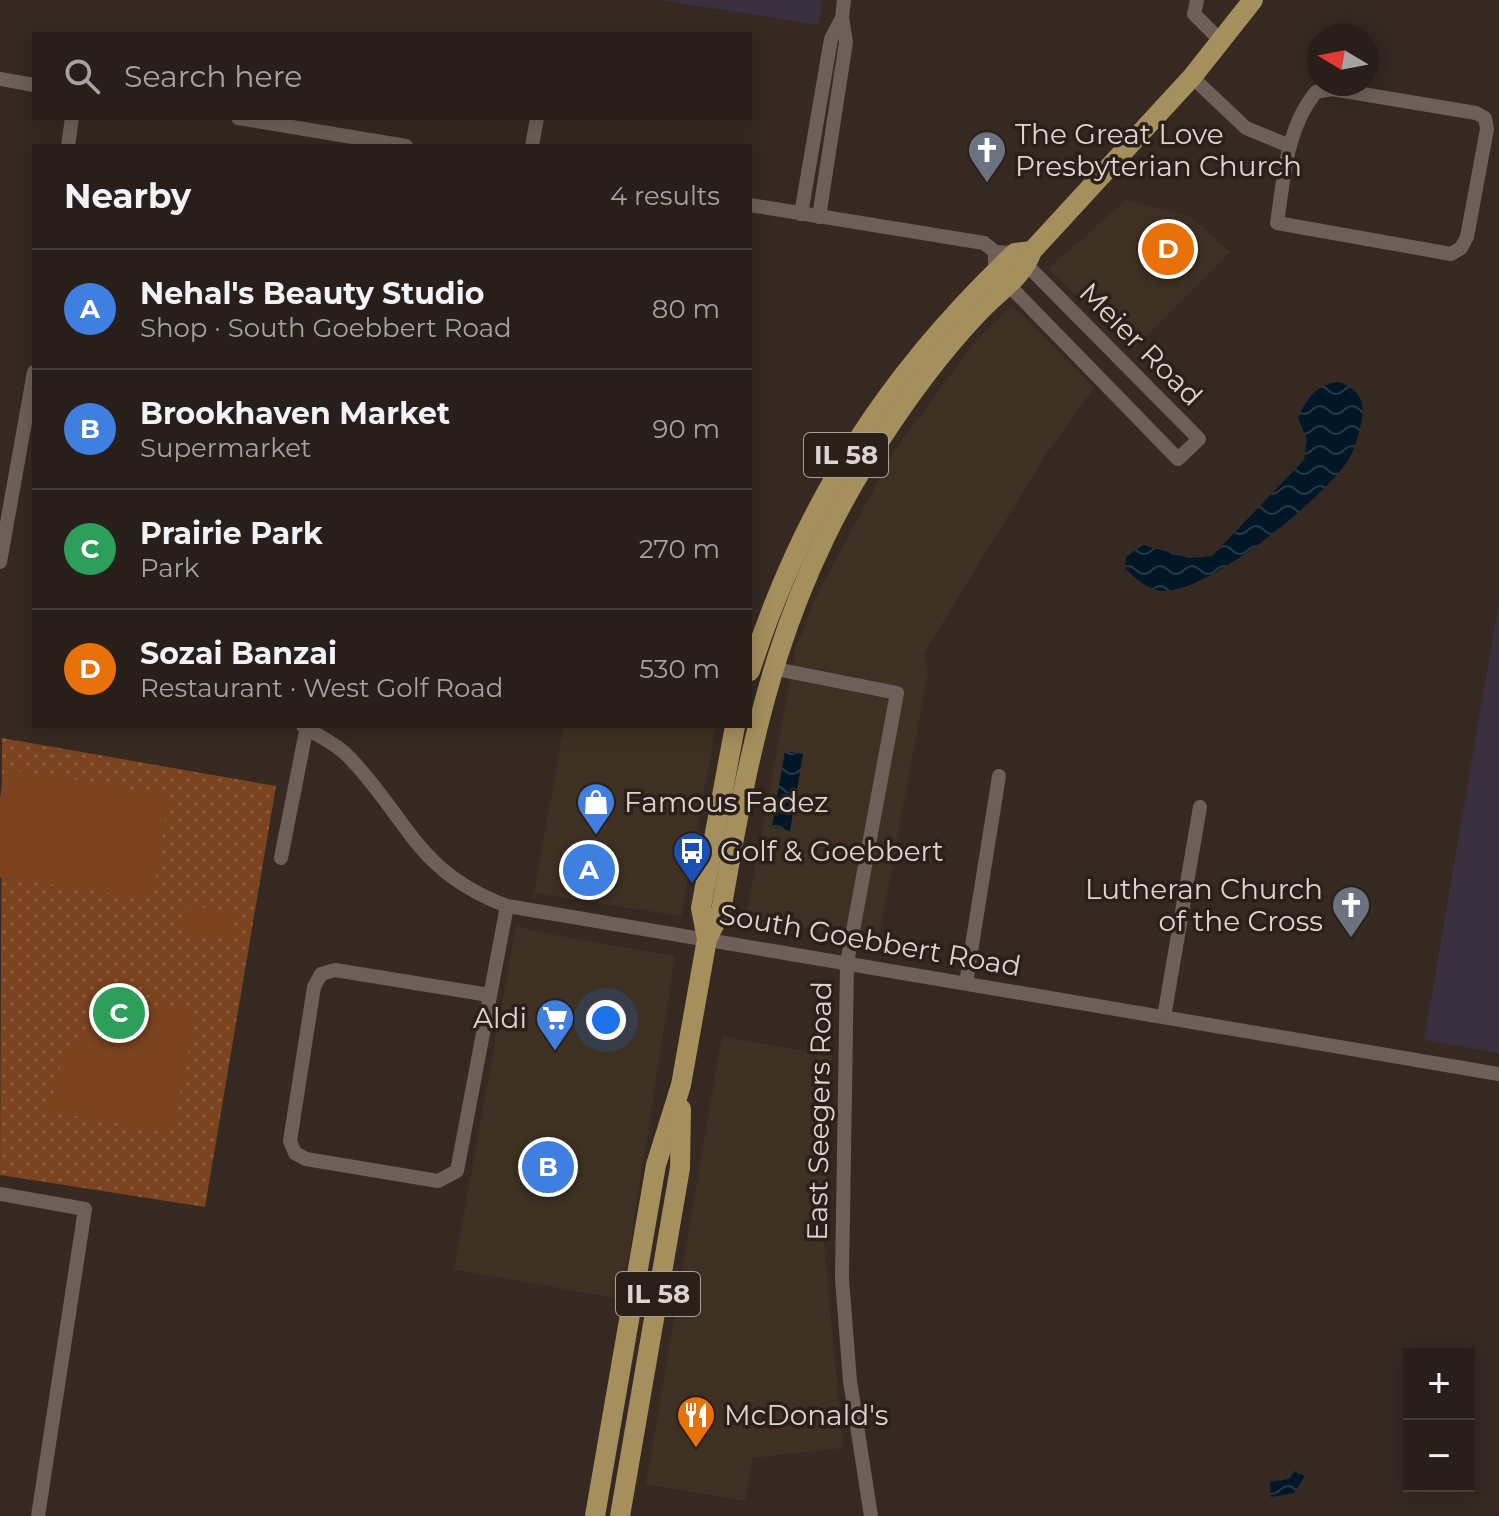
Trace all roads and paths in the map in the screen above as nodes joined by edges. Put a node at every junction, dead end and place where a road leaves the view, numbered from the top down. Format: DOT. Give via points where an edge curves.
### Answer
graph roads {
  1 [pos="844,0"];
  2 [pos="1197,0"];
  3 [pos="1253,0"];
  4 [pos="842,18"];
  5 [pos="1223,43"];
  6 [pos="1192,77"];
  7 [pos="0,79"];
  8 [pos="32,85"];
  9 [pos="72,120"];
  10 [pos="250,120"];
  11 [pos="537,120"];
  12 [pos="68,144"];
  13 [pos="394,144"];
  14 [pos="532,144"];
  15 [pos="1290,146"];
  16 [pos="752,205"];
  17 [pos="801,214"];
  18 [pos="819,217"];
  19 [pos="1012,263"];
  20 [pos="32,398"];
  21 [pos="29,436"];
  22 [pos="2,532"];
  23 [pos="0,562"];
  24 [pos="752,665"];
  25 [pos="771,668"];
  26 [pos="305,728"];
  27 [pos="306,728"];
  28 [pos="735,728"];
  29 [pos="999,776"];
  30 [pos="1200,807"];
  31 [pos="281,858"];
  32 [pos="507,906"];
  33 [pos="707,939"];
  34 [pos="847,963"];
  35 [pos="966,983"];
  36 [pos="489,995"];
  37 [pos="1164,1017"];
  38 [pos="1499,1074"];
  39 [pos="681,1085"];
  40 [pos="0,1194"];
  41 [pos="38,1516"];
  42 [pos="595,1516"];
  43 [pos="620,1516"];
  44 [pos="871,1516"];
  1 -- 4 [label="street"];
  2 -- 5 [label="street" via="1194,14"];
  3 -- 5 [label="main road, IL 58"];
  4 -- 17 [label="street" via="831,39"];
  4 -- 18 [label="street" via="846,42"];
  5 -- 6 [label="main road, IL 58"];
  6 -- 15 [label="street" via="1246,128"];
  6 -- 19 [label="main road, IL 58" via="1073,209"];
  7 -- 8 [label="street"];
  9 -- 12 [label="street"];
  10 -- 13 [label="street"];
  11 -- 14 [label="street"];
  15 -- 15 [label="street" via="1277,223 1451,254 1461,248 1485,118 1332,89 1316,92 1301,110"];
  16 -- 17 [label="street"];
  17 -- 18 [label="street"];
  18 -- 19 [label="street" via="984,243"];
  19 -- 19 [label="street, Meier Road" via="1178,459 1199,439"];
  19 -- 24 [label="main road, IL 58" via="931,338 834,474 781,582"];
  19 -- 25 [label="main road, IL 58" via="876,446 821,540"];
  20 -- 21 [label="street"];
  21 -- 22 [label="street"];
  22 -- 23 [label="street"];
  25 -- 33 [label="main road, IL 58" via="743,779 721,911"];
  25 -- 34 [label="street, East Seegers Road" via="897,693"];
  26 -- 31 [label="street"];
  27 -- 32 [label="street, South Goebbert Road" via="348,756 449,878"];
  28 -- 33 [label="main road, IL 58" via="701,908"];
  29 -- 35 [label="street"];
  30 -- 37 [label="street"];
  32 -- 33 [label="street, South Goebbert Road"];
  32 -- 36 [label="street"];
  33 -- 34 [label="street, South Goebbert Road"];
  33 -- 39 [label="main road, IL 58"];
  34 -- 35 [label="street, South Goebbert Road"];
  34 -- 44 [label="street, East Seegers Road" via="842,1279 850,1381"];
  35 -- 37 [label="street, South Goebbert Road"];
  36 -- 36 [label="street" via="461,1162 449,1178 438,1181 295,1153 290,1141 314,987 321,974 335,970"];
  37 -- 38 [label="street, South Goebbert Road"];
  39 -- 42 [label="main road, IL 58" via="656,1165"];
  39 -- 43 [label="main road, IL 58" via="680,1168"];
  40 -- 41 [label="street" via="85,1209"];
}
